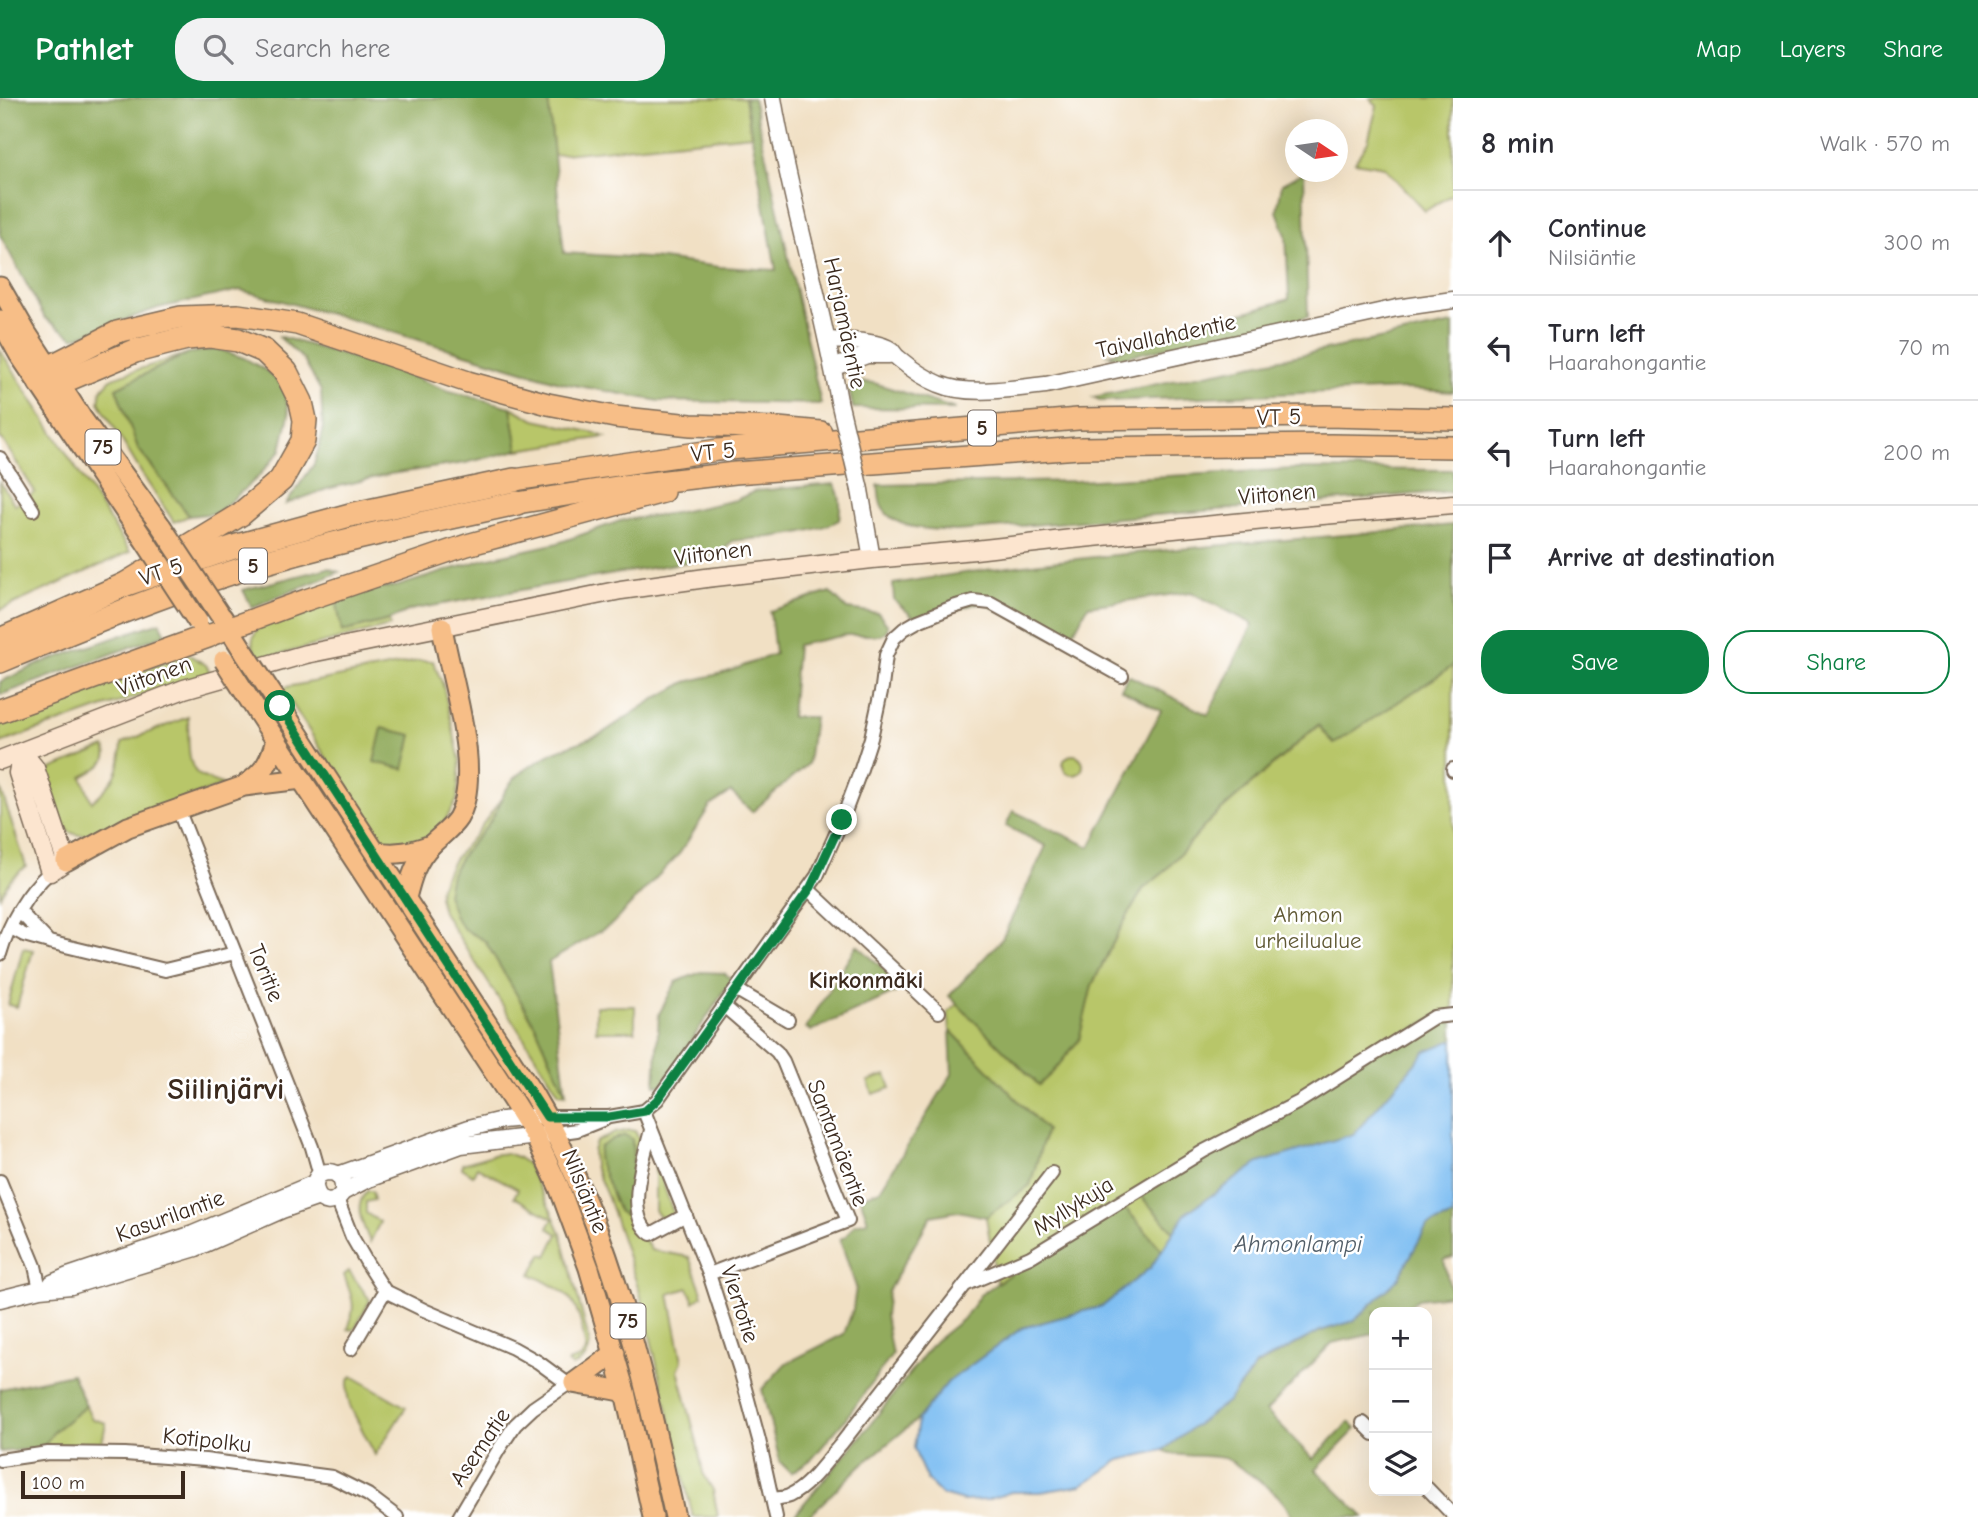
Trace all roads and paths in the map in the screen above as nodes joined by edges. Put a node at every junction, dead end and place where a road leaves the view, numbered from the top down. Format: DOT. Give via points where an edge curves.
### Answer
graph roads {
  1 [pos="773,98"];
  2 [pos="0,287"];
  3 [pos="1453,300"];
  4 [pos="0,320"];
  5 [pos="827,340"];
  6 [pos="895,356"];
  7 [pos="833,368"];
  8 [pos="50,377"];
  9 [pos="1453,419"];
  10 [pos="872,437"];
  11 [pos="1453,447"];
  12 [pos="0,458"];
  13 [pos="735,473"];
  14 [pos="514,480"];
  15 [pos="517,503"];
  16 [pos="1453,504"];
  17 [pos="33,510"];
  18 [pos="872,559"];
  19 [pos="124,585"];
  20 [pos="214,626"];
  21 [pos="442,626"];
  22 [pos="0,640"];
  23 [pos="0,661"];
  24 [pos="1122,676"];
  25 [pos="0,711"];
  26 [pos="276,740"];
  27 [pos="22,752"];
  28 [pos="0,760"];
  29 [pos="302,779"];
  30 [pos="244,786"];
  31 [pos="178,809"];
  32 [pos="432,844"];
  33 [pos="377,852"];
  34 [pos="58,867"];
  35 [pos="809,890"];
  36 [pos="406,898"];
  37 [pos="19,912"];
  38 [pos="11,928"];
  39 [pos="49,942"];
  40 [pos="235,953"];
  41 [pos="0,954"];
  42 [pos="737,990"];
  43 [pos="726,1007"];
  44 [pos="939,1012"];
  45 [pos="1453,1015"];
  46 [pos="788,1020"];
  47 [pos="645,1111"];
  48 [pos="524,1118"];
  49 [pos="551,1125"];
  50 [pos="469,1128"];
  51 [pos="651,1129"];
  52 [pos="535,1136"];
  53 [pos="461,1145"];
  54 [pos="1052,1172"];
  55 [pos="0,1181"];
  56 [pos="329,1187"];
  57 [pos="686,1214"];
  58 [pos="709,1273"];
  59 [pos="965,1285"];
  60 [pos="40,1289"];
  61 [pos="385,1291"];
  62 [pos="0,1298"];
  63 [pos="351,1349"];
  64 [pos="615,1353"];
  65 [pos="571,1384"];
  66 [pos="625,1392"];
  67 [pos="1363,1423"];
  68 [pos="1373,1433"];
  69 [pos="0,1460"];
  70 [pos="1432,1493"];
  71 [pos="773,1499"];
  72 [pos="1453,1515"];
  73 [pos="397,1517"];
  74 [pos="459,1517"];
  75 [pos="653,1517"];
  76 [pos="675,1517"];
  77 [pos="776,1517"];
  1 -- 5 [label="street, Harjamäentie"];
  2 -- 8 [label="main road"];
  3 -- 6 [label="street, Taivallahdentie" via="1017,388 963,390 940,385"];
  4 -- 8 [label="main road" via="19,354"];
  5 -- 6 [label="street, Taivallahdentie" via="877,345"];
  5 -- 7 [label="street, Harjamäentie"];
  6 -- 7 [label="street" via="867,355"];
  7 -- 18 [label="street, Harjamäentie, bridge"];
  8 -- 10 [label="highway" via="117,332 180,317 238,316 297,324 468,382 562,407 691,425"];
  8 -- 19 [label="highway" via="135,351 210,336 264,351 286,372 301,402 303,441 281,480 241,514"];
  8 -- 20 [label="main road, 75, bridge" via="160,526"];
  8 -- 20 [label="main road, 75, bridge" via="143,538"];
  9 -- 10 [label="highway, VT 5 / 5" via="1078,419"];
  10 -- 14 [label="highway, VT 5 / 5" via="719,450"];
  11 -- 13 [label="highway, VT 5 / 5" via="1079,448"];
  12 -- 17 [label="street"];
  13 -- 15 [label="highway, VT 5 / 5"];
  13 -- 20 [label="highway" via="467,545"];
  14 -- 19 [label="highway, VT 5 / 5" via="350,515 237,546"];
  15 -- 23 [label="highway, VT 5 / 5" via="352,538 243,569 134,606"];
  16 -- 18 [label="main road, Viitonen"];
  18 -- 21 [label="main road, Viitonen" via="621,590"];
  19 -- 22 [label="highway, VT 5 / 5"];
  20 -- 25 [label="highway"];
  20 -- 26 [label="main road, Nilsiäntie / 75, bridge" via="224,660"];
  20 -- 33 [label="main road, Nilsiäntie / 75, bridge" via="246,655"];
  21 -- 27 [label="main road, Viitonen" via="306,653 184,689"];
  21 -- 32 [label="main road" via="464,731 468,782 458,817"];
  24 -- 35 [label="street" via="990,603 973,601 953,607 904,629 886,655 874,726 860,772"];
  26 -- 29 [label="main road, Nilsiäntie / 75"];
  26 -- 30 [label="main road" via="265,767"];
  27 -- 28 [label="main road, Viitonen"];
  27 -- 34 [label="main road" via="35,768"];
  29 -- 30 [label="main road"];
  29 -- 48 [label="main road, Nilsiäntie / 75"];
  30 -- 31 [label="main road"];
  31 -- 34 [label="main road" via="128,827"];
  31 -- 40 [label="street, Toritie"];
  32 -- 33 [label="main road" via="410,853"];
  32 -- 36 [label="main road" via="414,869"];
  33 -- 36 [label="main road, Nilsiäntie / 75"];
  34 -- 37 [label="street" via="42,879"];
  35 -- 42 [label="street"];
  35 -- 44 [label="street"];
  36 -- 49 [label="main road, Nilsiäntie / 75"];
  37 -- 38 [label="street"];
  37 -- 39 [label="street"];
  38 -- 39 [label="street"];
  38 -- 41 [label="street"];
  39 -- 40 [label="street" via="165,970"];
  40 -- 56 [label="street, Toritie"];
  42 -- 43 [label="street"];
  42 -- 46 [label="street"];
  43 -- 47 [label="street"];
  43 -- 58 [label="street, Santamäentie" via="783,1061 848,1221"];
  45 -- 59 [label="street, Myllykuja" via="1434,1017 1299,1102 1204,1151 1030,1257"];
  47 -- 49 [label="street" via="609,1117 577,1130"];
  47 -- 51 [label="street, Viertotie"];
  48 -- 49 [label="street, Kasurilantie"];
  48 -- 50 [label="street, Kasurilantie"];
  48 -- 52 [label="main road, Nilsiäntie / 75"];
  49 -- 52 [label="street, Kasurilantie"];
  49 -- 76 [label="main road, Nilsiäntie / 75" via="592,1212 622,1300"];
  50 -- 53 [label="street"];
  50 -- 56 [label="street, Kasurilantie"];
  51 -- 57 [label="street, Viertotie"];
  51 -- 57 [label="street" via="638,1184 639,1214 651,1234"];
  52 -- 53 [label="street, Kasurilantie"];
  52 -- 64 [label="main road, Nilsiäntie / 75" via="573,1223"];
  53 -- 56 [label="street, Kasurilantie" via="368,1179"];
  54 -- 59 [label="street"];
  55 -- 60 [label="street"];
  56 -- 60 [label="street, Kasurilantie" via="196,1248 71,1286"];
  56 -- 61 [label="street, Toritie"];
  57 -- 58 [label="street, Viertotie"];
  58 -- 71 [label="street, Viertotie" via="747,1394"];
  59 -- 71 [label="street, Myllykuja" via="833,1453 802,1487 788,1497"];
  60 -- 62 [label="street, Kasurilantie"];
  61 -- 63 [label="street"];
  61 -- 65 [label="street" via="513,1348"];
  64 -- 65 [label="main road"];
  64 -- 66 [label="main road, Nilsiäntie / 75"];
  65 -- 66 [label="main road"];
  65 -- 74 [label="street, Asematie" via="515,1425"];
  66 -- 75 [label="main road, Nilsiäntie / 75"];
  67 -- 68 [label="street"];
  69 -- 73 [label="street, Kotipolku" via="48,1453 125,1454 332,1477 368,1495"];
  70 -- 72 [label="street"];
  71 -- 77 [label="street, Viertotie"];
}
